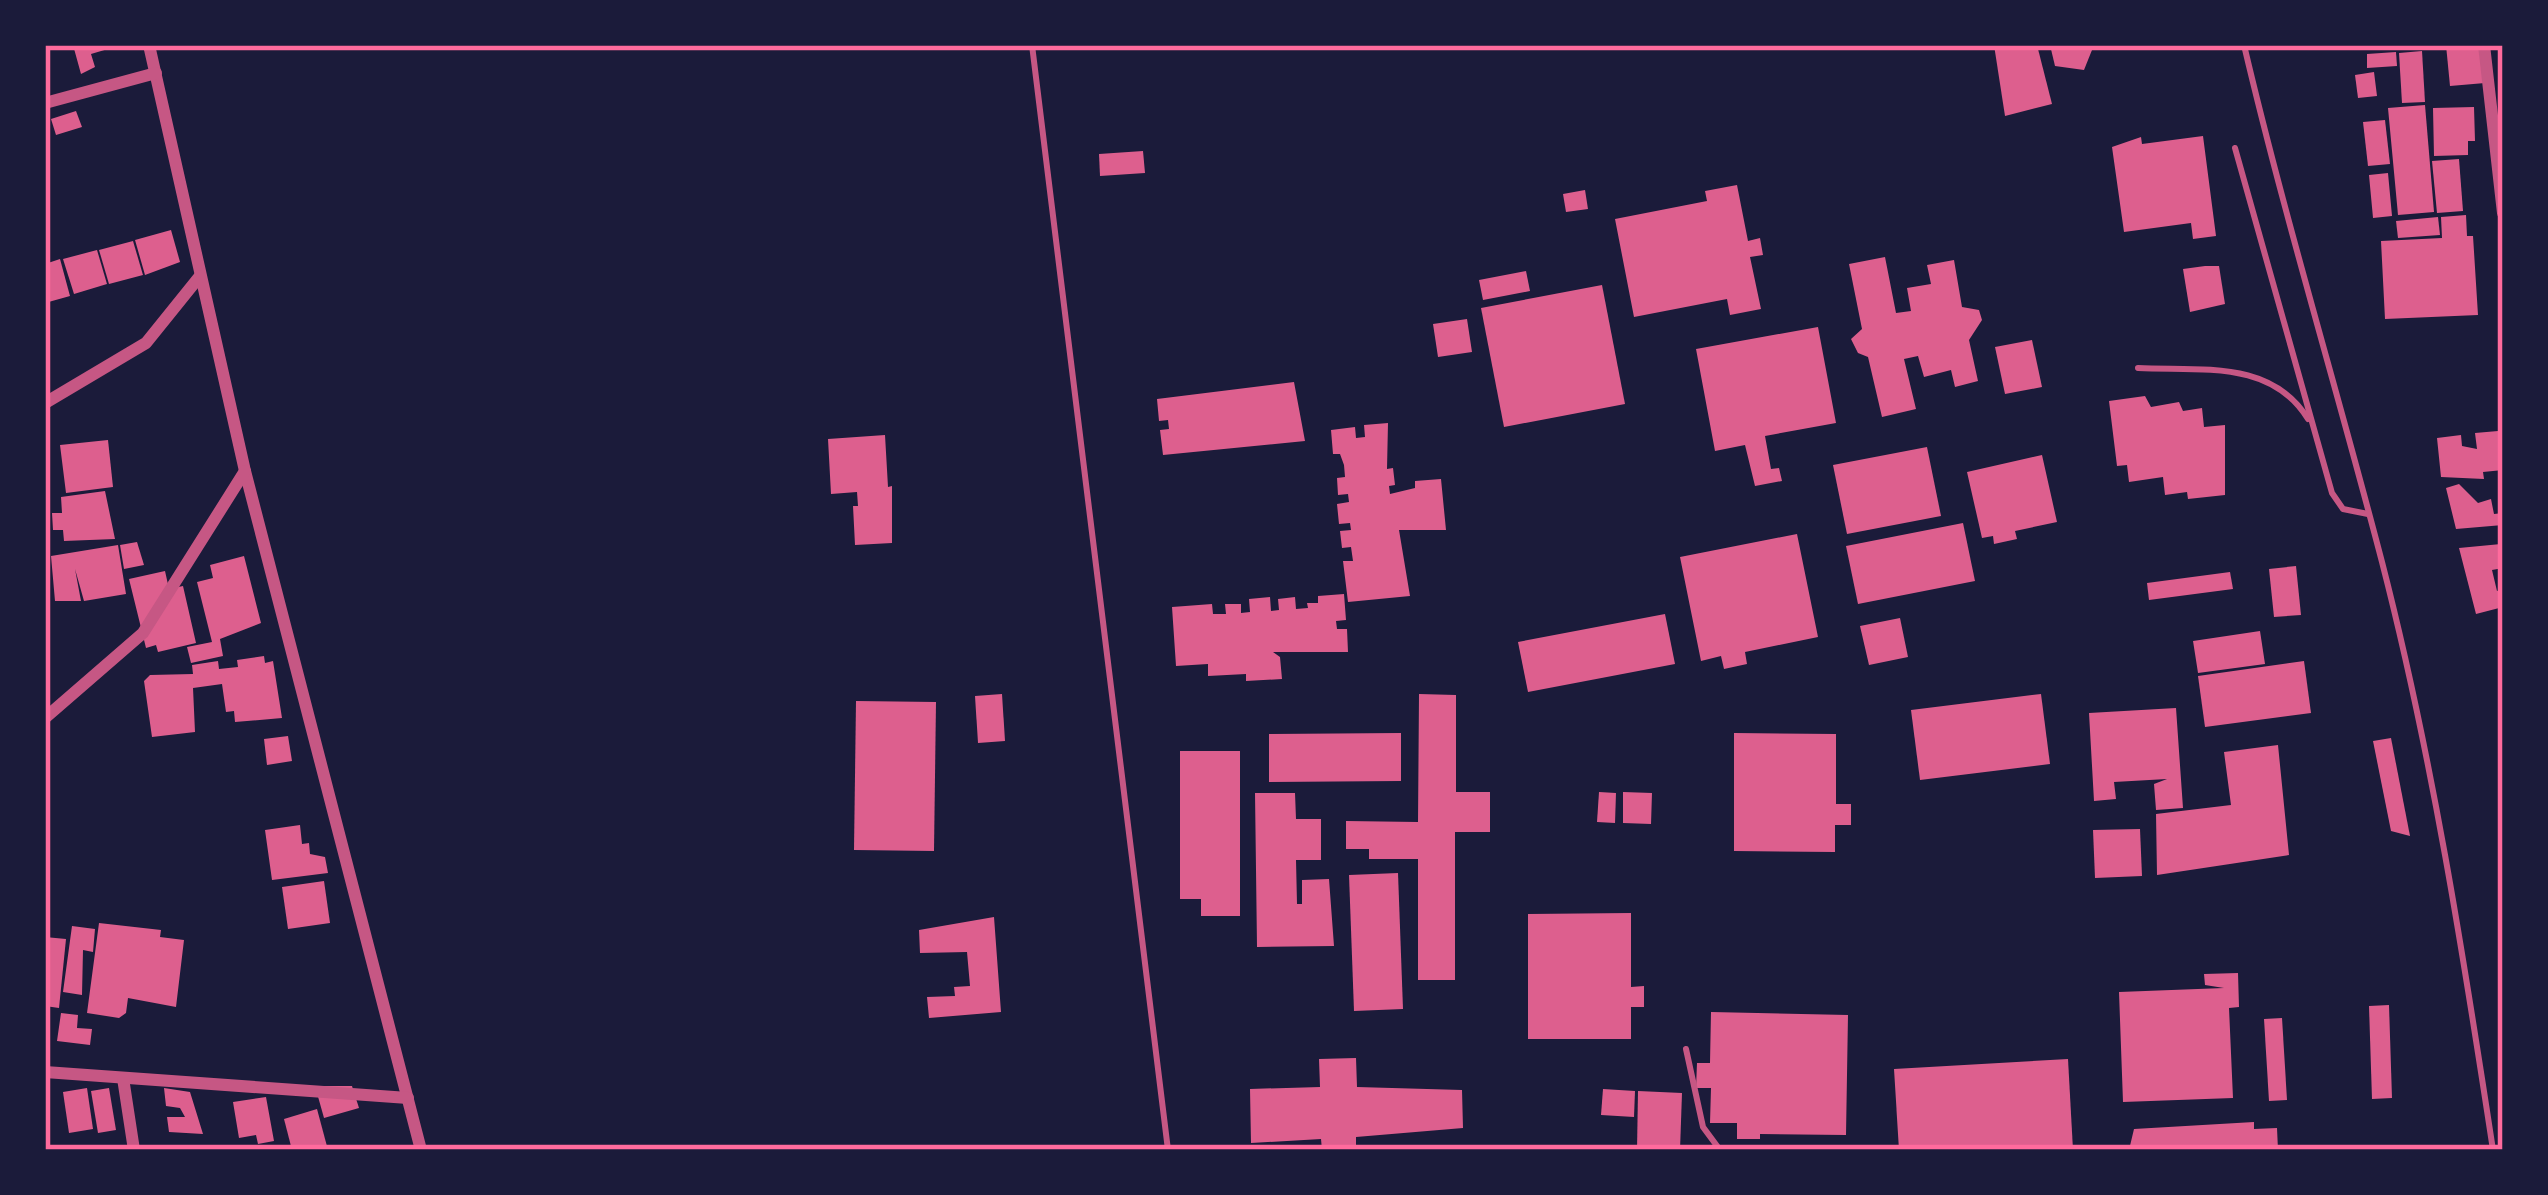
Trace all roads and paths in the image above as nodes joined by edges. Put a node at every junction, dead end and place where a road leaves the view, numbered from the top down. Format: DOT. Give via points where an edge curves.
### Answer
graph roads {
  1 [pos="149,45"];
  2 [pos="1032,45"];
  3 [pos="2244,45"];
  4 [pos="2484,45"];
  5 [pos="156,73"];
  6 [pos="45,104"];
  7 [pos="2235,148"];
  8 [pos="2503,213"];
  9 [pos="200,276"];
  10 [pos="2138,368"];
  11 [pos="45,388"];
  12 [pos="60,394"];
  13 [pos="45,403"];
  14 [pos="2313,427"];
  15 [pos="245,471"];
  16 [pos="2368,514"];
  17 [pos="45,718"];
  18 [pos="1686,1048"];
  19 [pos="45,1072"];
  20 [pos="124,1078"];
  21 [pos="408,1098"];
  22 [pos="134,1150"];
  23 [pos="422,1150"];
  24 [pos="1168,1150"];
  25 [pos="1720,1150"];
  26 [pos="2493,1150"];
  1 -- 5 [label="street"];
  2 -- 24 [label="lane"];
  3 -- 16 [label="lane"];
  4 -- 8 [label="street"];
  5 -- 6 [label="street"];
  5 -- 9 [label="street"];
  7 -- 14 [label="lane"];
  9 -- 12 [label="street" via="146,343"];
  9 -- 15 [label="street"];
  10 -- 14 [label="lane" via="2249,373 2294,396"];
  11 -- 12 [label="street"];
  12 -- 13 [label="street"];
  14 -- 16 [label="lane" via="2339,505"];
  15 -- 17 [label="street" via="143,633"];
  15 -- 21 [label="street"];
  16 -- 26 [label="lane" via="2452,880"];
  18 -- 25 [label="lane" via="1703,1127"];
  19 -- 20 [label="street"];
  20 -- 21 [label="street"];
  20 -- 22 [label="street"];
  21 -- 23 [label="street"];
}
